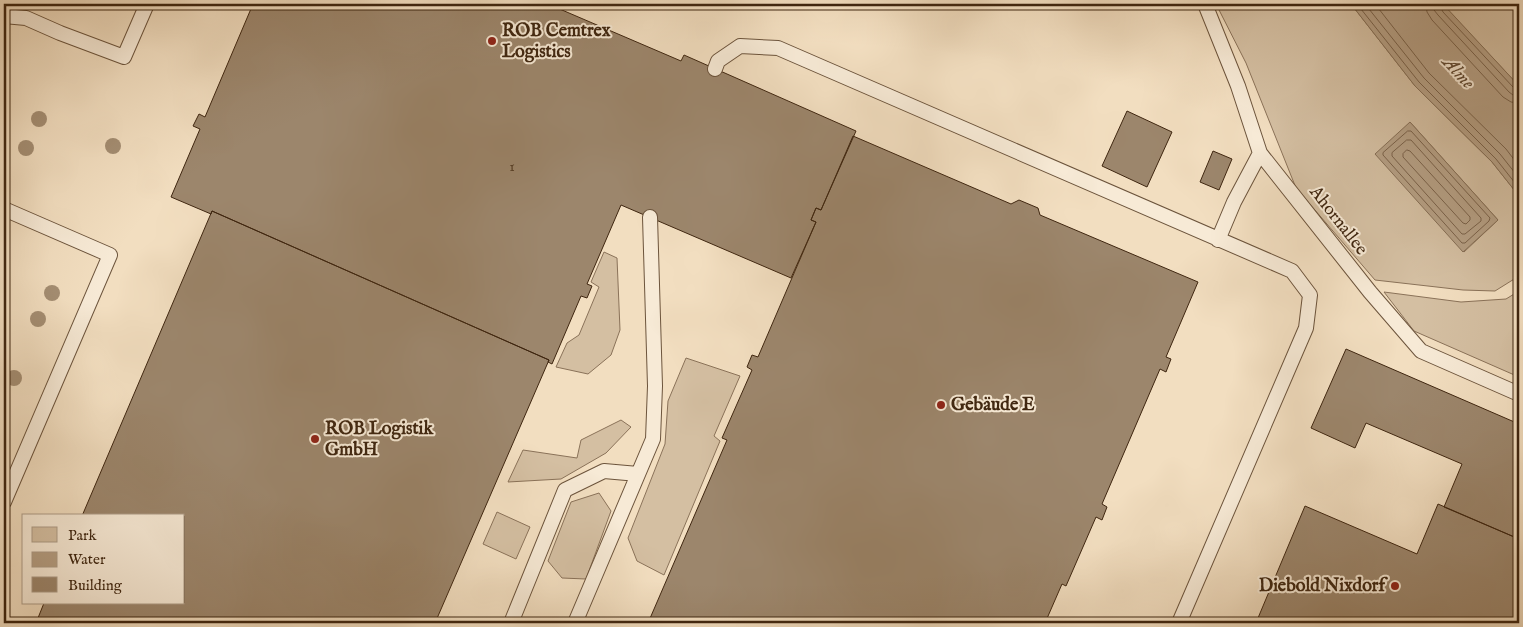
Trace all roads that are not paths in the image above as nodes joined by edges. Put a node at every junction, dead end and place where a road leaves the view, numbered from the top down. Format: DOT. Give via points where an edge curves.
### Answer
graph roads {
  1 [pos="148,4"];
  2 [pos="1205,4"];
  3 [pos="4,16"];
  4 [pos="715,69"];
  5 [pos="1260,153"];
  6 [pos="4,209"];
  7 [pos="650,217"];
  8 [pos="1218,240"];
  9 [pos="1519,394"];
  10 [pos="638,474"];
  11 [pos="4,502"];
  12 [pos="511,623"];
  13 [pos="575,623"];
  14 [pos="1179,623"];
  1 -- 3 [label="lane" via="124,57 26,18"];
  2 -- 5 [label="lane, Ahornallee" via="1238,86"];
  4 -- 8 [label="lane" via="718,61 740,46 778,48"];
  5 -- 8 [label="lane"];
  5 -- 9 [label="lane, Ahornallee" via="1421,351"];
  6 -- 11 [label="lane" via="110,255"];
  7 -- 10 [label="lane" via="656,386 653,439"];
  8 -- 14 [label="lane" via="1292,271 1310,295 1306,328"];
  10 -- 12 [label="lane" via="604,471 564,490"];
  10 -- 13 [label="lane"];
}
